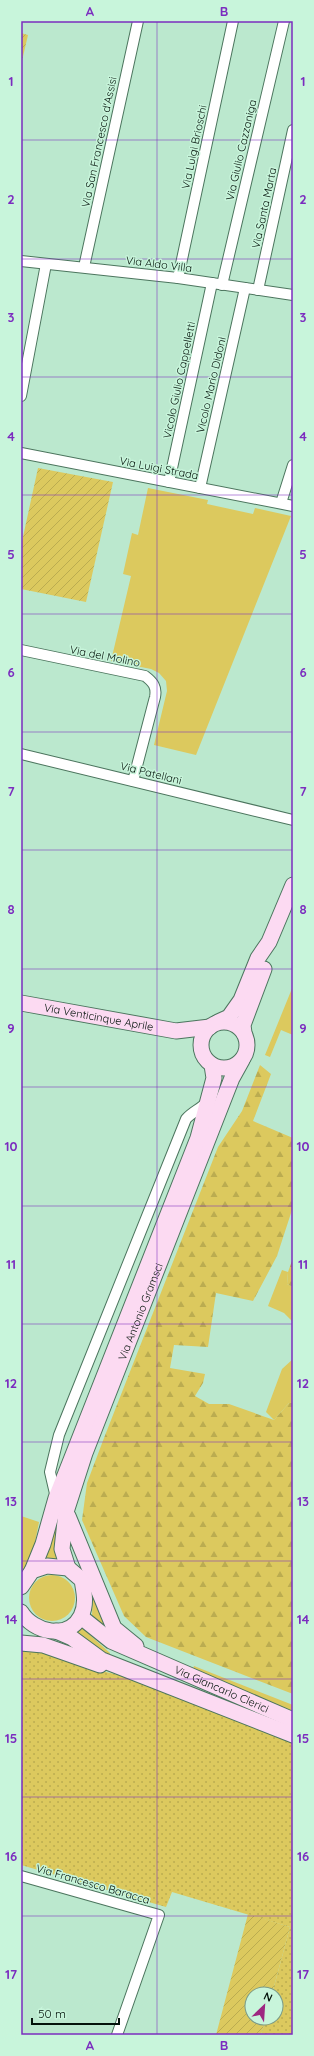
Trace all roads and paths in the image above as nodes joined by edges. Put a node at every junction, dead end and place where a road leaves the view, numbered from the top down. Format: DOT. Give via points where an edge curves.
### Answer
graph roads {
  1 [pos="138,21"];
  2 [pos="233,21"];
  3 [pos="284,21"];
  4 [pos="293,130"];
  5 [pos="21,261"];
  6 [pos="46,264"];
  7 [pos="84,267"];
  8 [pos="178,278"];
  9 [pos="212,283"];
  10 [pos="222,285"];
  11 [pos="245,288"];
  12 [pos="258,290"];
  13 [pos="293,295"];
  14 [pos="21,396"];
  15 [pos="21,453"];
  16 [pos="293,465"];
  17 [pos="169,482"];
  18 [pos="200,488"];
  19 [pos="281,503"];
  20 [pos="293,506"];
  21 [pos="21,650"];
  22 [pos="21,754"];
  23 [pos="133,781"];
  24 [pos="276,816"];
  25 [pos="293,820"];
  26 [pos="293,828"];
  27 [pos="293,885"];
  28 [pos="268,942"];
  29 [pos="21,1003"];
  30 [pos="214,1024"];
  31 [pos="176,1031"];
  32 [pos="244,1033"];
  33 [pos="202,1053"];
  34 [pos="242,1060"];
  35 [pos="212,1065"];
  36 [pos="66,1512"];
  37 [pos="68,1568"];
  38 [pos="32,1571"];
  39 [pos="21,1587"];
  40 [pos="80,1617"];
  41 [pos="24,1621"];
  42 [pos="56,1631"];
  43 [pos="21,1643"];
  44 [pos="150,1658"];
  45 [pos="150,1678"];
  46 [pos="293,1720"];
  47 [pos="293,1735"];
  48 [pos="21,1876"];
  49 [pos="117,2035"];
  1 -- 7 [label="street, Via San Francesco d'Assisi"];
  2 -- 8 [label="street, Via Luigi Brioschi"];
  3 -- 10 [label="street, Via Giulio Cazzaniga"];
  4 -- 12 [label="street, Via Santa Marta"];
  5 -- 6 [label="street, Via Aldo Villa"];
  6 -- 7 [label="street, Via Aldo Villa"];
  6 -- 14 [label="street"];
  7 -- 8 [label="street, Via Aldo Villa"];
  8 -- 9 [label="street, Via Aldo Villa"];
  9 -- 10 [label="street, Via Aldo Villa"];
  9 -- 17 [label="street, Vicolo Giulio Cappelletti"];
  10 -- 11 [label="street, Via Aldo Villa"];
  11 -- 12 [label="street, Via Aldo Villa"];
  11 -- 18 [label="street, Vicolo Mario Didoni"];
  12 -- 13 [label="street, Via Aldo Villa"];
  15 -- 17 [label="street, Via Luigi Strada"];
  16 -- 19 [label="street"];
  17 -- 18 [label="street, Via Luigi Strada"];
  18 -- 19 [label="street, Via Luigi Strada"];
  19 -- 20 [label="street, Via Luigi Strada"];
  21 -- 23 [label="street, Via del Molino" via="145,676 152,682 156,690 155,697"];
  22 -- 23 [label="street, Via Patellani"];
  23 -- 24 [label="street, Via Patellani"];
  24 -- 25 [label="street, Via Patellani"];
  24 -- 26 [label="street, Via Patellani"];
  27 -- 28 [label="street"];
  28 -- 30 [label="street" via="258,958 236,1009 229,1017"];
  28 -- 32 [label="street" via="265,965 243,1025"];
  29 -- 31 [label="street, Via Venticinque Aprile"];
  30 -- 31 [label="street, Via Venticinque Aprile"];
  30 -- 32 [label="street" via="233,1024"];
  30 -- 33 [label="street" via="201,1039"];
  31 -- 33 [label="street, Via Venticinque Aprile" via="195,1044"];
  32 -- 34 [label="street" via="248,1044"];
  33 -- 35 [label="street"];
  34 -- 35 [label="street" via="228,1068"];
  34 -- 36 [label="street, Via Antonio Gramsci" via="232,1078 85,1453"];
  35 -- 38 [label="street, Via Antonio Gramsci" via="214,1078 198,1138 56,1498"];
  36 -- 37 [label="street, Via Antonio Gramsci" via="62,1549"];
  36 -- 44 [label="street, Via Giancarlo Clerici" via="114,1628"];
  37 -- 38 [label="street" via="47,1566"];
  37 -- 40 [label="street" via="82,1580 86,1600"];
  38 -- 39 [label="street, Via Antonio Gramsci"];
  40 -- 42 [label="street" via="71,1627"];
  40 -- 44 [label="street, Via Giancarlo Clerici" via="111,1641"];
  41 -- 42 [label="street, Via Giancarlo Clerici" via="41,1630"];
  42 -- 45 [label="street, Via Giancarlo Clerici" via="72,1638 102,1660"];
  43 -- 45 [label="street, Via Giancarlo Clerici" via="43,1644 93,1663"];
  44 -- 46 [label="street, Via Giancarlo Clerici"];
  45 -- 47 [label="street, Via Giancarlo Clerici"];
  48 -- 49 [label="street, Via Francesco Baracca" via="158,1915"];
}
